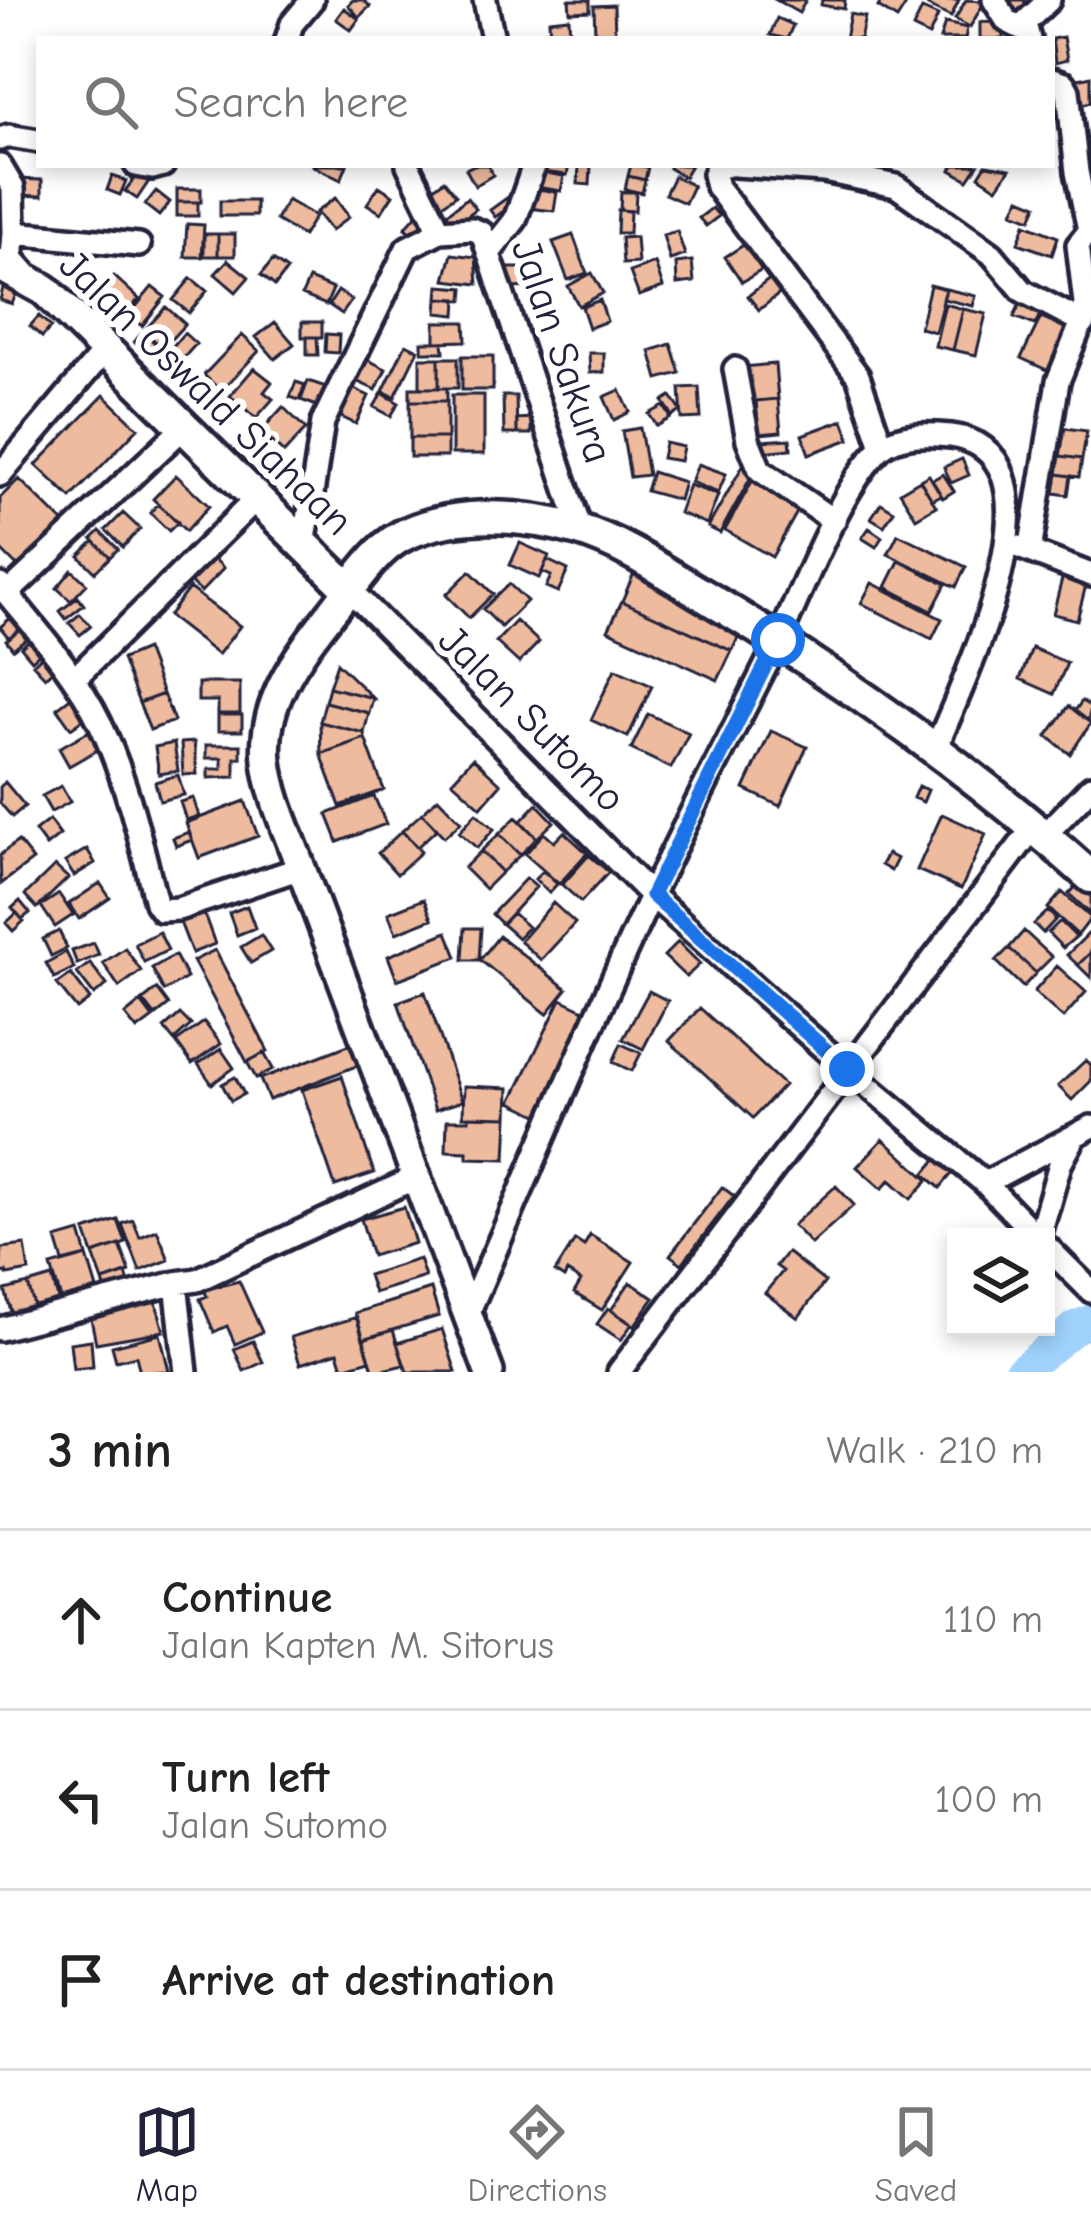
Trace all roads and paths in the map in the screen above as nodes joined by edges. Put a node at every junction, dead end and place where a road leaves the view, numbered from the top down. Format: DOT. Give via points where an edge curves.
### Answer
graph roads {
  1 [pos="312,0"];
  2 [pos="485,0"];
  3 [pos="994,0"];
  4 [pos="1049,0"];
  5 [pos="1025,33"];
  6 [pos="288,36"];
  7 [pos="492,36"];
  8 [pos="1055,81"];
  9 [pos="0,139"];
  10 [pos="36,140"];
  11 [pos="0,166"];
  12 [pos="409,168"];
  13 [pos="533,168"];
  14 [pos="717,168"];
  15 [pos="778,168"];
  16 [pos="1090,230"];
  17 [pos="440,231"];
  18 [pos="14,233"];
  19 [pos="139,245"];
  20 [pos="489,253"];
  21 [pos="0,265"];
  22 [pos="31,279"];
  23 [pos="1084,323"];
  24 [pos="106,349"];
  25 [pos="735,369"];
  26 [pos="184,427"];
  27 [pos="883,446"];
  28 [pos="0,475"];
  29 [pos="257,498"];
  30 [pos="834,521"];
  31 [pos="581,531"];
  32 [pos="1007,542"];
  33 [pos="304,546"];
  34 [pos="1030,551"];
  35 [pos="1091,575"];
  36 [pos="349,589"];
  37 [pos="3,590"];
  38 [pos="778,640"];
  39 [pos="74,679"];
  40 [pos="936,748"];
  41 [pos="1091,787"];
  42 [pos="1038,832"];
  43 [pos="301,868"];
  44 [pos="1091,878"];
  45 [pos="652,895"];
  46 [pos="847,1069"];
  47 [pos="1082,1133"];
  48 [pos="419,1176"];
  49 [pos="985,1183"];
  50 [pos="1029,1228"];
  51 [pos="1041,1228"];
  52 [pos="1055,1255"];
  53 [pos="176,1283"];
  54 [pos="1091,1291"];
  55 [pos="469,1311"];
  56 [pos="0,1329"];
  57 [pos="186,1372"];
  58 [pos="489,1372"];
  59 [pos="619,1372"];
  1 -- 6 [label="street"];
  2 -- 7 [label="street"];
  3 -- 5 [label="street"];
  4 -- 5 [label="street"];
  8 -- 16 [label="street" via="1068,91"];
  9 -- 10 [label="street"];
  11 -- 18 [label="street" via="13,188"];
  12 -- 17 [label="street"];
  13 -- 20 [label="street" via="515,220"];
  14 -- 27 [label="street" via="717,187 858,376"];
  15 -- 23 [label="street" via="896,186 992,254 1023,291"];
  16 -- 23 [label="street" via="1078,245"];
  17 -- 20 [label="street, Jalan Sakura" via="482,233"];
  17 -- 33 [label="street" via="407,248 323,422"];
  18 -- 19 [label="street"];
  18 -- 22 [label="street" via="12,258"];
  20 -- 31 [label="street, Jalan Sakura"];
  21 -- 22 [label="highway, Jalan Oswald Siahaan"];
  22 -- 24 [label="highway, Jalan Oswald Siahaan"];
  23 -- 34 [label="street" via="1058,381"];
  24 -- 26 [label="highway, Jalan Oswald Siahaan"];
  24 -- 28 [label="street"];
  25 -- 30 [label="street" via="760,470"];
  26 -- 29 [label="highway, Jalan Oswald Siahaan"];
  26 -- 37 [label="street"];
  27 -- 30 [label="street"];
  27 -- 32 [label="street" via="933,434 991,452 1007,484"];
  29 -- 33 [label="highway, Jalan Oswald Siahaan"];
  29 -- 39 [label="street"];
  30 -- 38 [label="street"];
  31 -- 36 [label="highway" via="511,519 429,525 389,543"];
  31 -- 38 [label="highway"];
  32 -- 34 [label="street"];
  32 -- 40 [label="street"];
  33 -- 36 [label="highway, Jalan Oswald Siahaan"];
  34 -- 35 [label="street"];
  36 -- 43 [label="main road" via="283,681 268,728 275,797"];
  36 -- 45 [label="street, Jalan Sutomo"];
  37 -- 39 [label="street"];
  38 -- 40 [label="highway"];
  38 -- 45 [label="street"];
  39 -- 43 [label="street" via="122,777 161,910"];
  40 -- 42 [label="highway"];
  41 -- 42 [label="street"];
  42 -- 44 [label="highway"];
  42 -- 46 [label="street"];
  43 -- 48 [label="main road"];
  45 -- 46 [label="street, Jalan Sutomo"];
  45 -- 55 [label="street"];
  46 -- 49 [label="street, Jalan Sutomo"];
  46 -- 59 [label="street"];
  47 -- 49 [label="street"];
  47 -- 51 [label="street" via="1060,1164"];
  48 -- 53 [label="street"];
  48 -- 55 [label="main road"];
  49 -- 50 [label="street, Jalan Sutomo"];
  52 -- 54 [label="street"];
  53 -- 56 [label="street"];
  53 -- 57 [label="street"];
  55 -- 58 [label="main road"];
}
